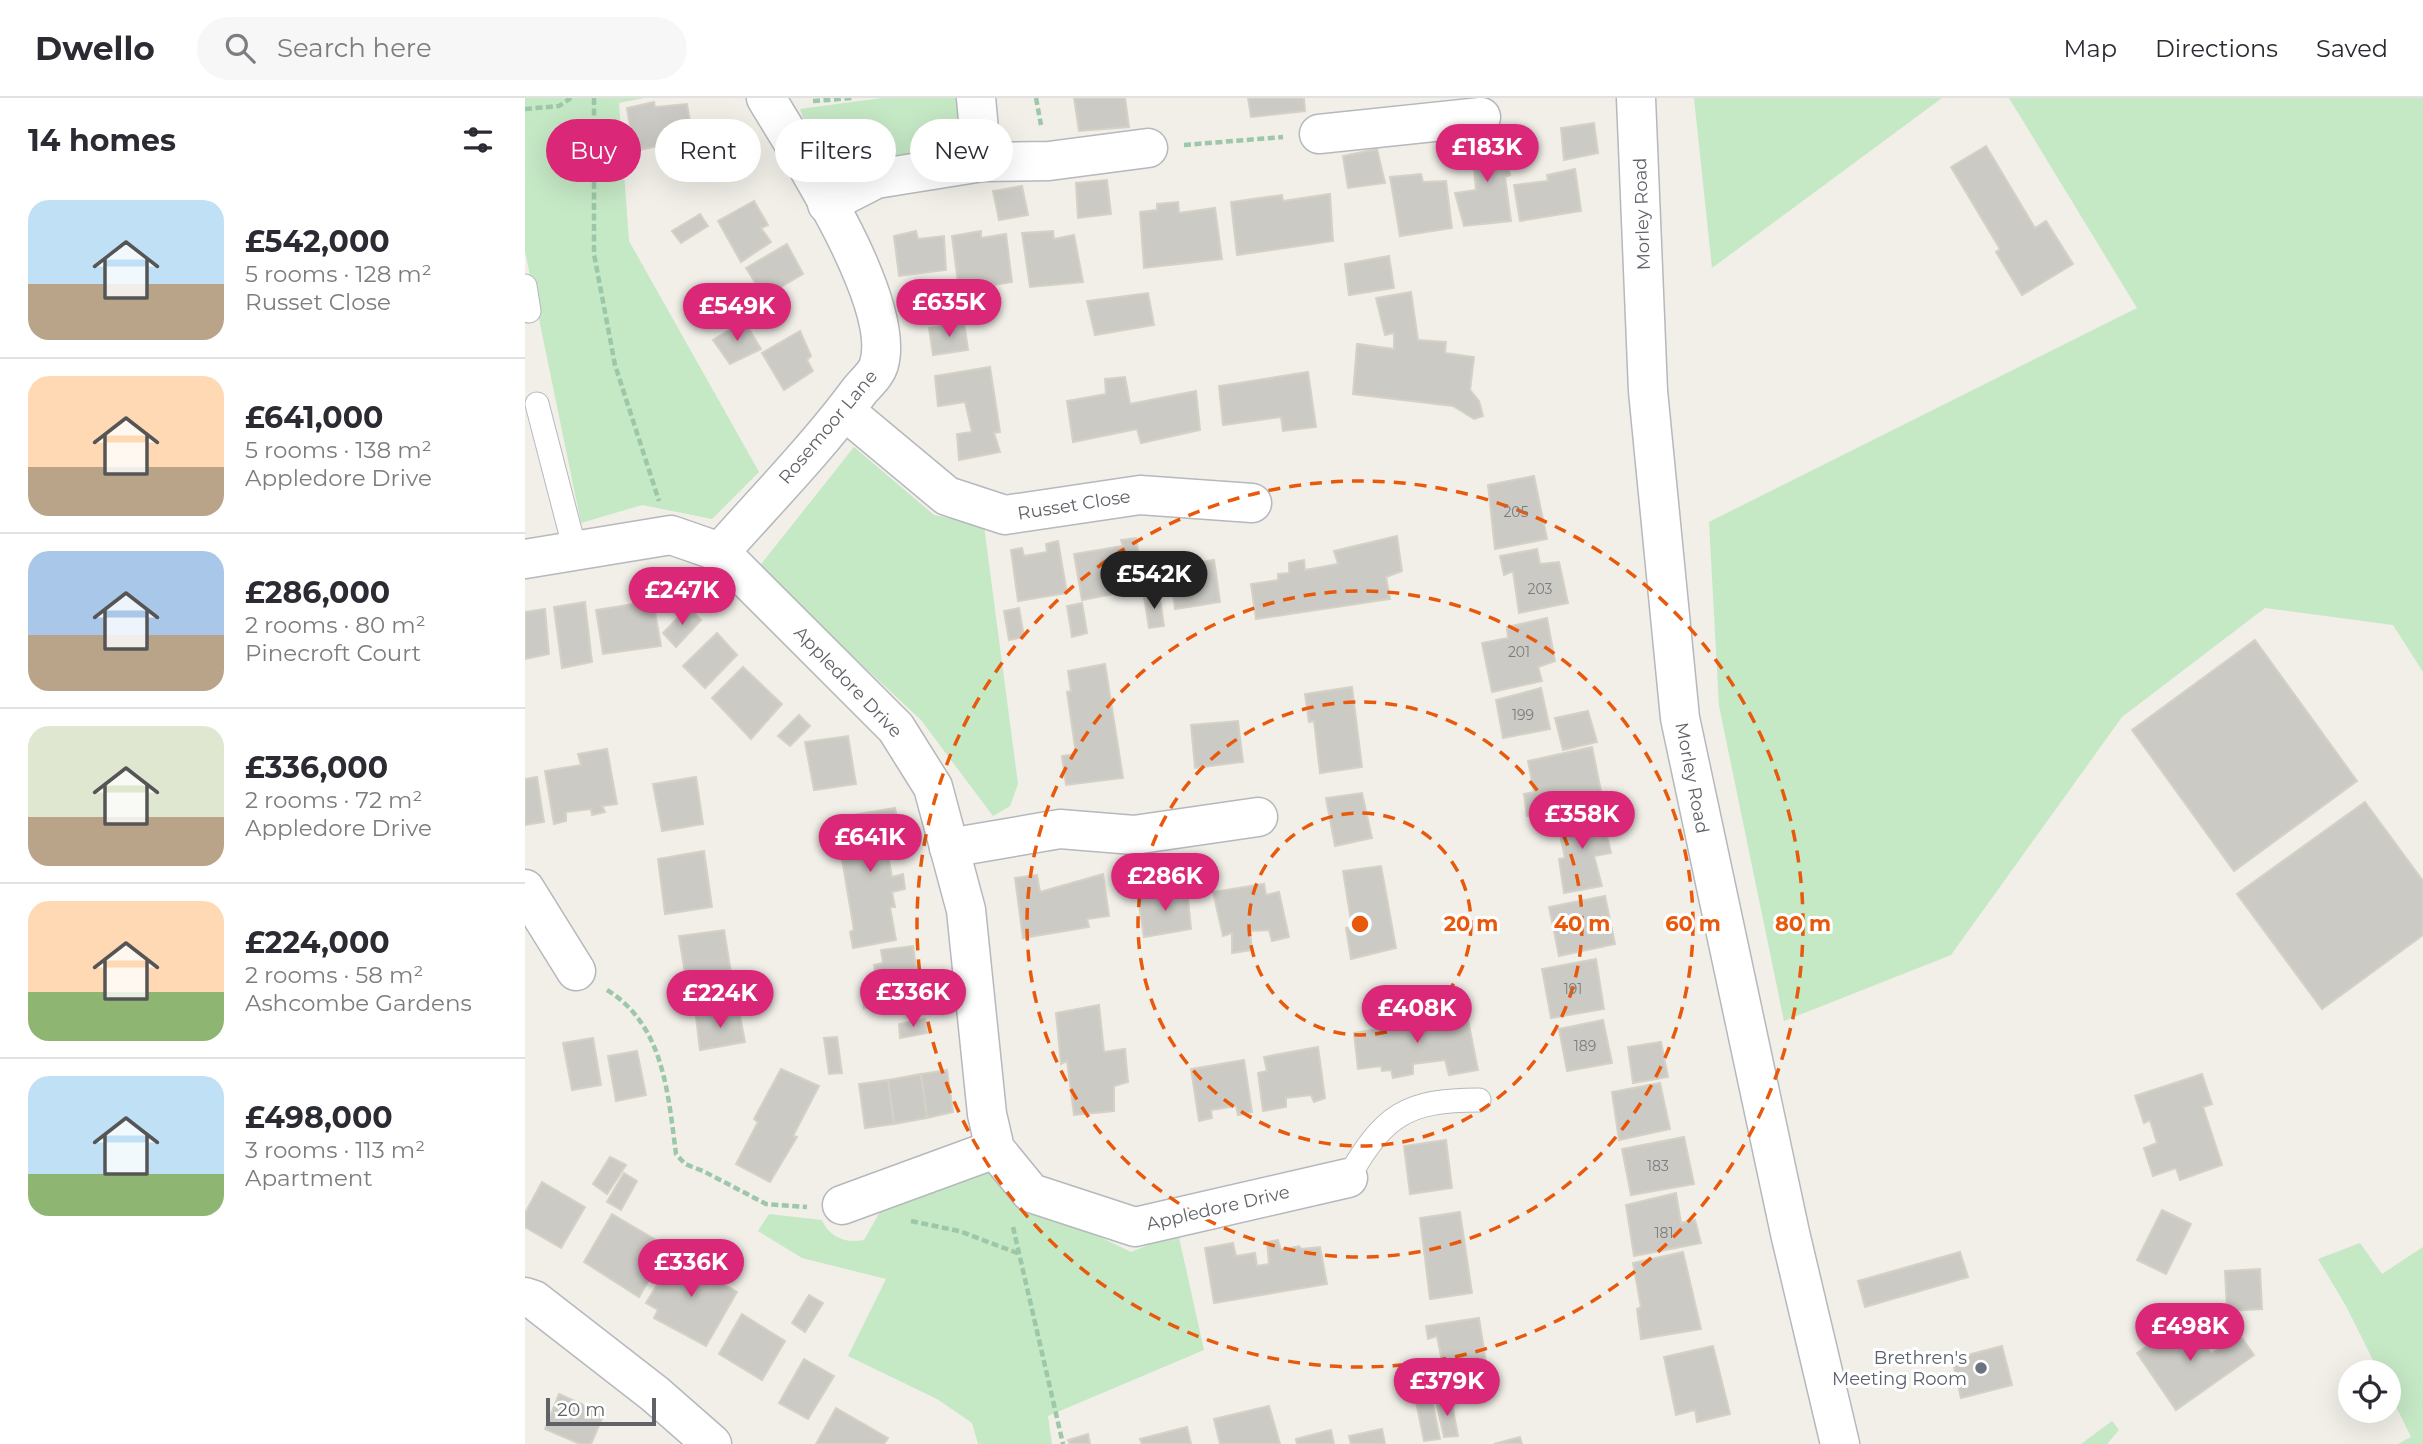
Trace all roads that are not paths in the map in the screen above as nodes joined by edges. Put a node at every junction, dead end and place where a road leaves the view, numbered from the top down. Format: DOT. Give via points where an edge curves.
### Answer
graph roads {
  1 [pos="976,98"];
  2 [pos="1636,98"];
  3 [pos="784,100"];
  4 [pos="1371,112"];
  5 [pos="1481,117"];
  6 [pos="978,119"];
  7 [pos="1319,134"];
  8 [pos="1148,148"];
  9 [pos="1013,162"];
  10 [pos="910,174"];
  11 [pos="827,204"];
  12 [pos="525,286"];
  13 [pos="529,311"];
  14 [pos="537,404"];
  15 [pos="845,411"];
  16 [pos="1252,503"];
  17 [pos="575,550"];
  18 [pos="720,552"];
  19 [pos="525,559"];
  20 [pos="1258,817"];
  21 [pos="949,848"];
  22 [pos="525,889"];
  23 [pos="576,971"];
  24 [pos="1479,1100"];
  25 [pos="995,1149"];
  26 [pos="1348,1178"];
  27 [pos="842,1205"];
  28 [pos="525,1297"];
  29 [pos="712,1444"];
  30 [pos="1840,1444"];
  1 -- 6 [label="street"];
  2 -- 30 [label="street, Morley Road" via="1648,391 1680,718"];
  3 -- 11 [label="street, Rosemoor Lane"];
  4 -- 5 [label="street"];
  4 -- 7 [label="street"];
  8 -- 9 [label="street"];
  10 -- 11 [label="street" via="876,179"];
  11 -- 15 [label="street, Rosemoor Lane" via="869,287 880,328 879,365"];
  12 -- 13 [label="lane"];
  14 -- 17 [label="lane"];
  15 -- 16 [label="street, Russet Close" via="947,496 1005,515 1140,495"];
  15 -- 18 [label="street, Rosemoor Lane"];
  17 -- 18 [label="street, Appledore Drive" via="671,535"];
  17 -- 19 [label="street, Appledore Drive"];
  18 -- 21 [label="street, Appledore Drive" via="896,727 933,787"];
  20 -- 21 [label="street" via="1134,835 1060,829"];
  21 -- 25 [label="street, Appledore Drive" via="966,910 987,1114"];
  22 -- 23 [label="street"];
  24 -- 26 [label="lane, Appledore Drive" via="1415,1107 1393,1118 1370,1140"];
  25 -- 26 [label="street, Appledore Drive" via="1031,1193 1135,1227"];
  25 -- 27 [label="street"];
  28 -- 29 [label="street" via="655,1394"];
}
